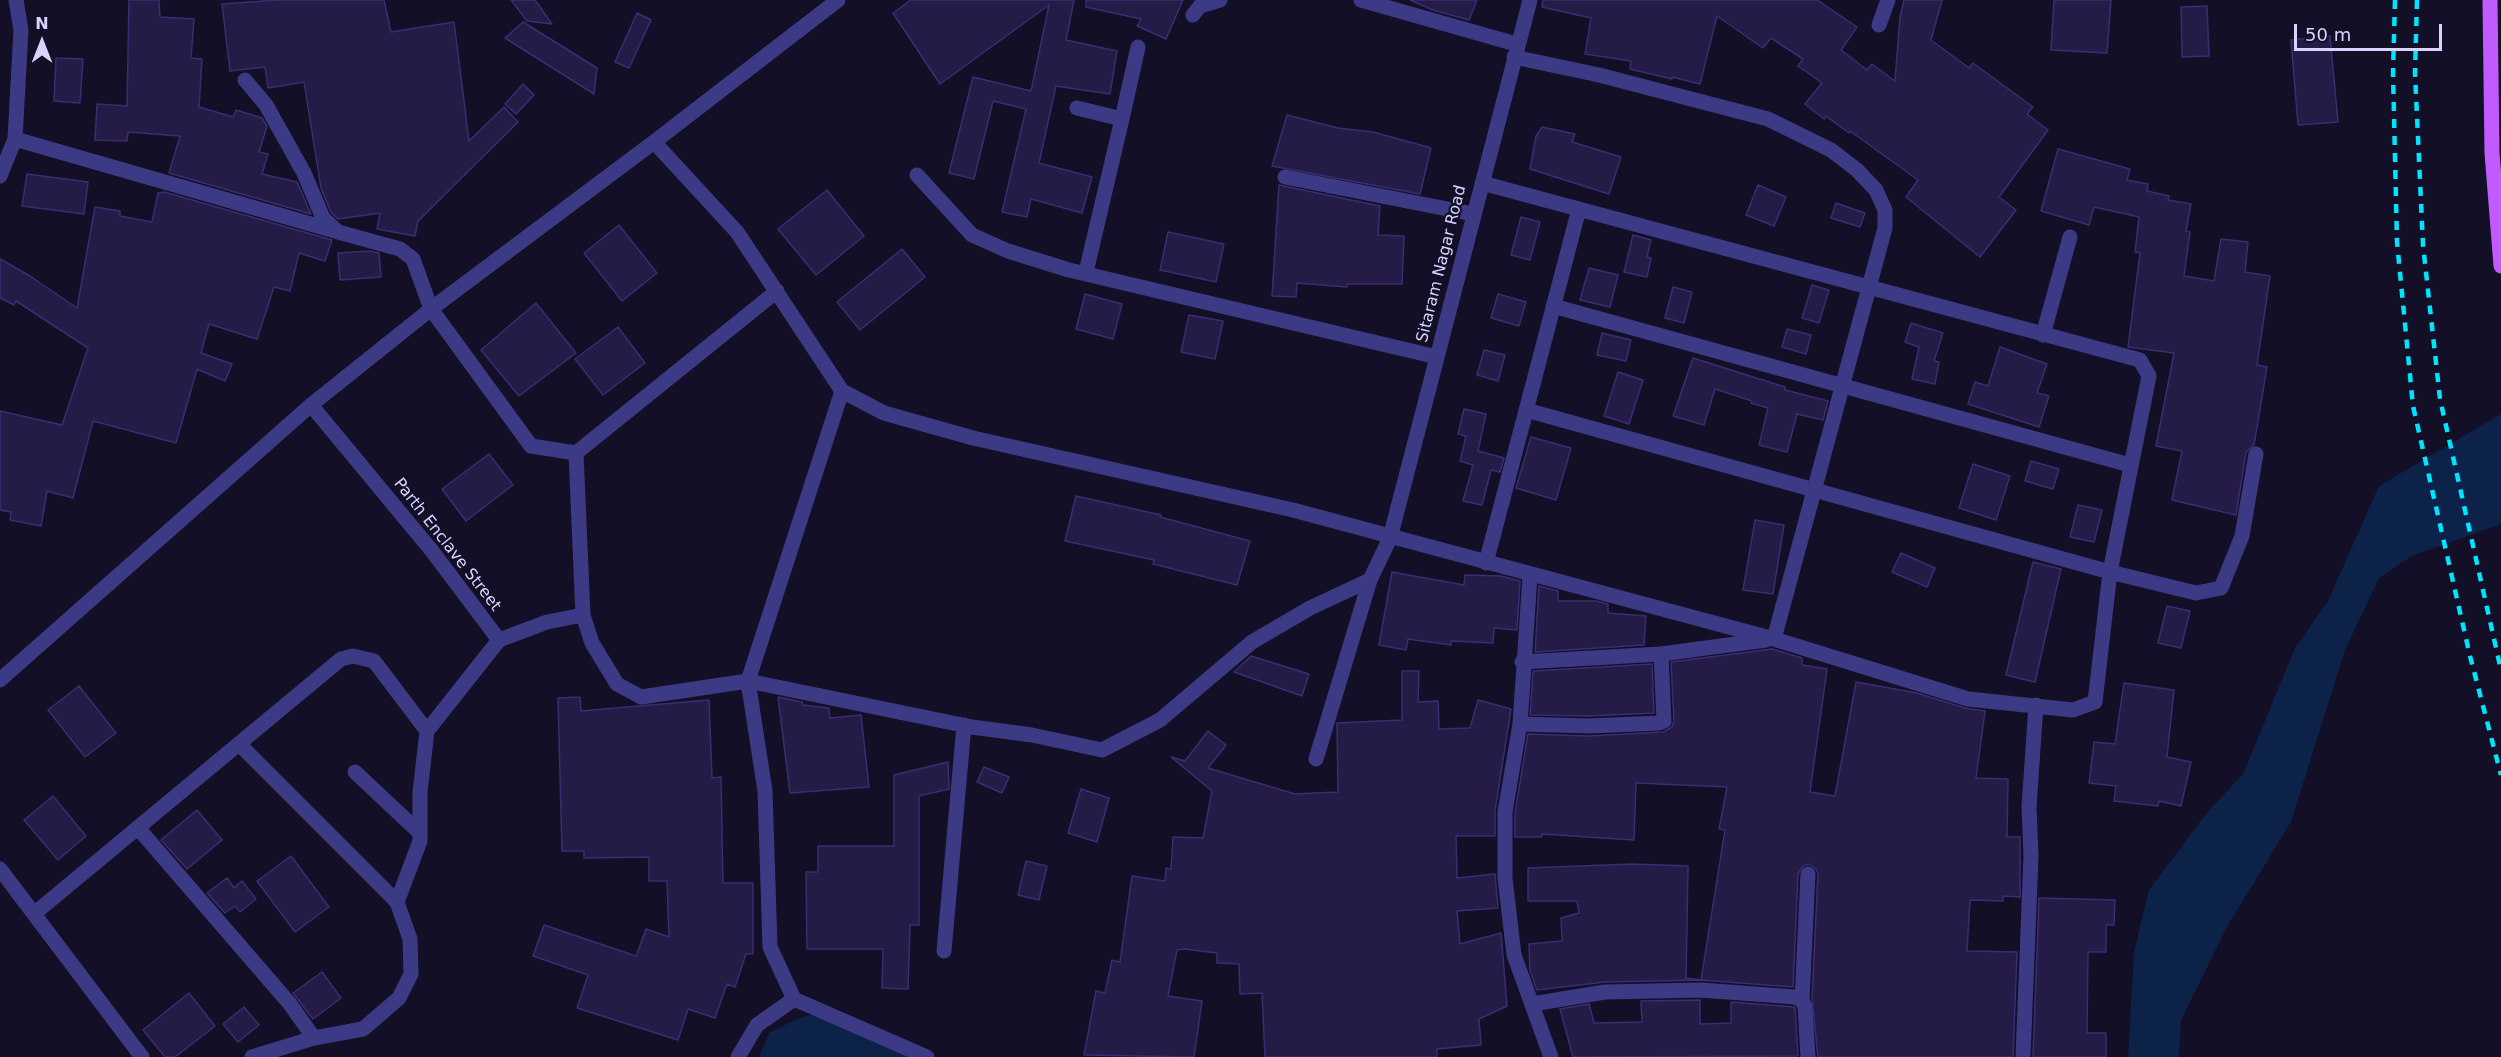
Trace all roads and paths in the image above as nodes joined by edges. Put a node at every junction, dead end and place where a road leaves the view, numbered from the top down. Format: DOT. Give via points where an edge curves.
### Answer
graph roads {
  1 [pos="16,0"];
  2 [pos="838,0"];
  3 [pos="1220,0"];
  4 [pos="1361,0"];
  5 [pos="1530,0"];
  6 [pos="1888,0"];
  7 [pos="2490,0"];
  8 [pos="1194,15"];
  9 [pos="1879,25"];
  10 [pos="1138,47"];
  11 [pos="1515,51"];
  12 [pos="245,80"];
  13 [pos="1077,108"];
  14 [pos="1122,119"];
  15 [pos="15,139"];
  16 [pos="654,142"];
  17 [pos="917,175"];
  18 [pos="0,176"];
  19 [pos="1286,177"];
  20 [pos="1482,183"];
  21 [pos="1579,209"];
  22 [pos="1473,214"];
  23 [pos="338,232"];
  24 [pos="2070,237"];
  25 [pos="2501,266"];
  26 [pos="1086,272"];
  27 [pos="1869,288"];
  28 [pos="777,291"];
  29 [pos="1553,306"];
  30 [pos="431,309"];
  31 [pos="2043,335"];
  32 [pos="1437,357"];
  33 [pos="1843,386"];
  34 [pos="843,391"];
  35 [pos="311,405"];
  36 [pos="1526,410"];
  37 [pos="576,453"];
  38 [pos="2256,454"];
  39 [pos="2130,465"];
  40 [pos="1815,489"];
  41 [pos="1390,538"];
  42 [pos="1486,562"];
  43 [pos="2110,572"];
  44 [pos="1530,576"];
  45 [pos="1370,580"];
  46 [pos="582,615"];
  47 [pos="1774,639"];
  48 [pos="499,640"];
  49 [pos="1660,654"];
  50 [pos="1522,662"];
  51 [pos="0,680"];
  52 [pos="748,681"];
  53 [pos="2036,705"];
  54 [pos="1520,724"];
  55 [pos="964,725"];
  56 [pos="427,731"];
  57 [pos="239,744"];
  58 [pos="1316,759"];
  59 [pos="355,772"];
  60 [pos="138,828"];
  61 [pos="420,833"];
  62 [pos="0,869"];
  63 [pos="1808,874"];
  64 [pos="397,902"];
  65 [pos="35,913"];
  66 [pos="944,951"];
  67 [pos="794,999"];
  68 [pos="1802,1000"];
  69 [pos="1532,1004"];
  70 [pos="314,1038"];
  71 [pos="142,1057"];
  72 [pos="252,1057"];
  73 [pos="738,1057"];
  74 [pos="927,1057"];
  75 [pos="1551,1057"];
  76 [pos="1808,1057"];
  77 [pos="2023,1057"];
  1 -- 15 [label="street" via="21,30"];
  2 -- 16 [label="street"];
  3 -- 8 [label="street" via="1200,6"];
  4 -- 11 [label="street"];
  5 -- 11 [label="street, Sitaram Nagar Road"];
  6 -- 9 [label="street"];
  7 -- 25 [label="main road" via="2492,153"];
  10 -- 14 [label="street"];
  11 -- 20 [label="street, Sitaram Nagar Road"];
  11 -- 27 [label="street" via="1768,119 1831,150 1876,190 1886,210"];
  12 -- 23 [label="street" via="266,105 324,218"];
  13 -- 14 [label="street"];
  14 -- 26 [label="street"];
  15 -- 18 [label="street"];
  15 -- 23 [label="street"];
  16 -- 28 [label="street" via="737,232"];
  16 -- 30 [label="street"];
  17 -- 26 [label="street" via="972,235 1069,270"];
  19 -- 22 [label="street"];
  20 -- 21 [label="street"];
  20 -- 22 [label="street, Sitaram Nagar Road"];
  21 -- 27 [label="street"];
  21 -- 29 [label="street"];
  22 -- 32 [label="street, Sitaram Nagar Road"];
  23 -- 30 [label="street" via="400,249 413,259"];
  24 -- 31 [label="street"];
  26 -- 32 [label="street"];
  27 -- 31 [label="street"];
  27 -- 33 [label="street"];
  28 -- 34 [label="street"];
  28 -- 37 [label="street"];
  29 -- 33 [label="street"];
  29 -- 36 [label="street"];
  30 -- 35 [label="street"];
  30 -- 37 [label="street" via="531,446"];
  31 -- 39 [label="street" via="2139,360 2145,368 2149,376"];
  32 -- 41 [label="street, Sitaram Nagar Road"];
  33 -- 39 [label="street"];
  33 -- 40 [label="street"];
  34 -- 41 [label="street" via="884,413 973,438 1293,510"];
  34 -- 52 [label="street"];
  35 -- 48 [label="street, Parth Enclave Street" via="432,551"];
  35 -- 51 [label="street"];
  36 -- 40 [label="street"];
  36 -- 42 [label="street"];
  37 -- 46 [label="street"];
  38 -- 43 [label="street" via="2241,536 2221,588 2196,593"];
  39 -- 43 [label="street"];
  40 -- 43 [label="street"];
  40 -- 47 [label="street"];
  41 -- 42 [label="street"];
  41 -- 45 [label="street, Sitaram Nagar Road"];
  42 -- 44 [label="street"];
  43 -- 53 [label="street" via="2095,702 2073,710"];
  44 -- 47 [label="street"];
  44 -- 50 [label="street"];
  45 -- 55 [label="street" via="1310,608 1252,642 1160,720 1101,750"];
  45 -- 58 [label="street, Sitaram Nagar Road"];
  46 -- 48 [label="street" via="547,622"];
  46 -- 52 [label="street" via="592,643 617,684 641,697"];
  47 -- 49 [label="street"];
  47 -- 53 [label="street" via="1968,699"];
  48 -- 56 [label="street"];
  49 -- 50 [label="street"];
  49 -- 54 [label="street" via="1664,721 1589,726"];
  50 -- 54 [label="street"];
  52 -- 55 [label="street"];
  52 -- 67 [label="street" via="765,791 770,947"];
  53 -- 77 [label="street" via="2029,807 2031,856"];
  54 -- 69 [label="street" via="1505,812 1505,878 1514,955"];
  55 -- 66 [label="street"];
  56 -- 57 [label="street" via="374,661 353,656 341,659"];
  56 -- 61 [label="street"];
  57 -- 60 [label="street"];
  57 -- 64 [label="street"];
  59 -- 61 [label="street"];
  60 -- 65 [label="street"];
  60 -- 70 [label="street" via="290,1004"];
  61 -- 64 [label="street"];
  62 -- 65 [label="street"];
  63 -- 68 [label="street"];
  64 -- 70 [label="street" via="410,939 411,974 399,998 363,1029"];
  65 -- 71 [label="street"];
  67 -- 73 [label="street" via="757,1025"];
  67 -- 74 [label="street"];
  68 -- 69 [label="street" via="1701,990 1605,992"];
  68 -- 76 [label="street" via="1809,1034"];
  69 -- 75 [label="street"];
  70 -- 72 [label="street"];
}
